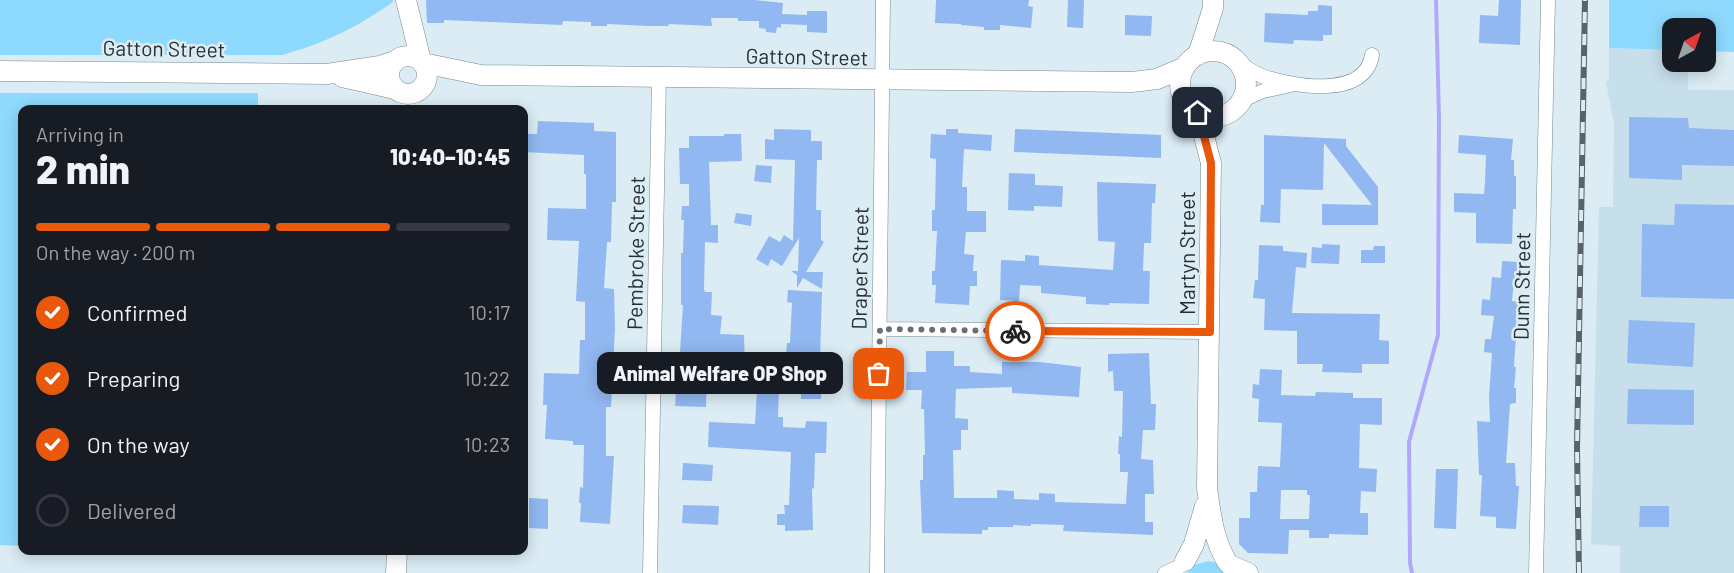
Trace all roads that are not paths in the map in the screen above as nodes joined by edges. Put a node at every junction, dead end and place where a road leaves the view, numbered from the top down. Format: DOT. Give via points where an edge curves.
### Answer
graph roads {
  1 [pos="406,0"];
  2 [pos="883,0"];
  3 [pos="1548,0"];
  4 [pos="1213,4"];
  5 [pos="1372,55"];
  6 [pos="1234,59"];
  7 [pos="396,60"];
  8 [pos="1191,61"];
  9 [pos="422,62"];
  10 [pos="0,71"];
  11 [pos="327,74"];
  12 [pos="481,75"];
  13 [pos="659,78"];
  14 [pos="882,81"];
  15 [pos="1132,82"];
  16 [pos="1296,84"];
  17 [pos="422,88"];
  18 [pos="398,97"];
  19 [pos="1238,104"];
  20 [pos="417,105"];
  21 [pos="1192,108"];
  22 [pos="1211,163"];
  23 [pos="880,329"];
  24 [pos="1210,332"];
  25 [pos="1207,488"];
  26 [pos="397,555"];
  27 [pos="1177,568"];
  28 [pos="1235,568"];
  29 [pos="396,573"];
  30 [pos="650,573"];
  31 [pos="877,573"];
  32 [pos="1536,573"];
  1 -- 7 [label="street"];
  1 -- 9 [label="street"];
  2 -- 14 [label="street, Draper Street"];
  3 -- 32 [label="street, Dunn Street"];
  4 -- 6 [label="street" via="1222,42"];
  4 -- 8 [label="street"];
  5 -- 16 [label="street" via="1365,72 1350,82"];
  6 -- 8 [label="street" via="1215,51"];
  6 -- 16 [label="street" via="1259,75"];
  6 -- 19 [label="street" via="1246,81"];
  7 -- 9 [label="street" via="410,56"];
  7 -- 11 [label="street, Gatton Street"];
  7 -- 18 [label="street" via="389,75"];
  8 -- 15 [label="street, Gatton Street" via="1157,79"];
  8 -- 21 [label="street" via="1180,85 1181,94"];
  9 -- 12 [label="street, Gatton Street"];
  9 -- 17 [label="street" via="427,75"];
  10 -- 11 [label="street, Gatton Street"];
  11 -- 18 [label="street, Gatton Street"];
  12 -- 13 [label="street, Gatton Street"];
  12 -- 17 [label="street, Gatton Street"];
  13 -- 14 [label="street, Gatton Street"];
  13 -- 30 [label="street, Pembroke Street"];
  14 -- 15 [label="street, Gatton Street"];
  14 -- 23 [label="street, Draper Street"];
  15 -- 21 [label="street, Gatton Street"];
  16 -- 19 [label="street" via="1263,91"];
  17 -- 18 [label="street"];
  17 -- 20 [label="street"];
  19 -- 21 [label="street" via="1217,117 1208,117"];
  19 -- 22 [label="street, Martyn Street" via="1223,128"];
  21 -- 22 [label="street, Martyn Street"];
  22 -- 24 [label="street, Martyn Street"];
  23 -- 24 [label="street"];
  23 -- 31 [label="street, Draper Street"];
  24 -- 25 [label="street, Martyn Street"];
  25 -- 27 [label="street, Martyn Street" via="1199,529"];
  25 -- 28 [label="street, Martyn Street" via="1218,547"];
  26 -- 29 [label="street"];
  27 -- 28 [label="street" via="1191,557 1206,554"];
}
